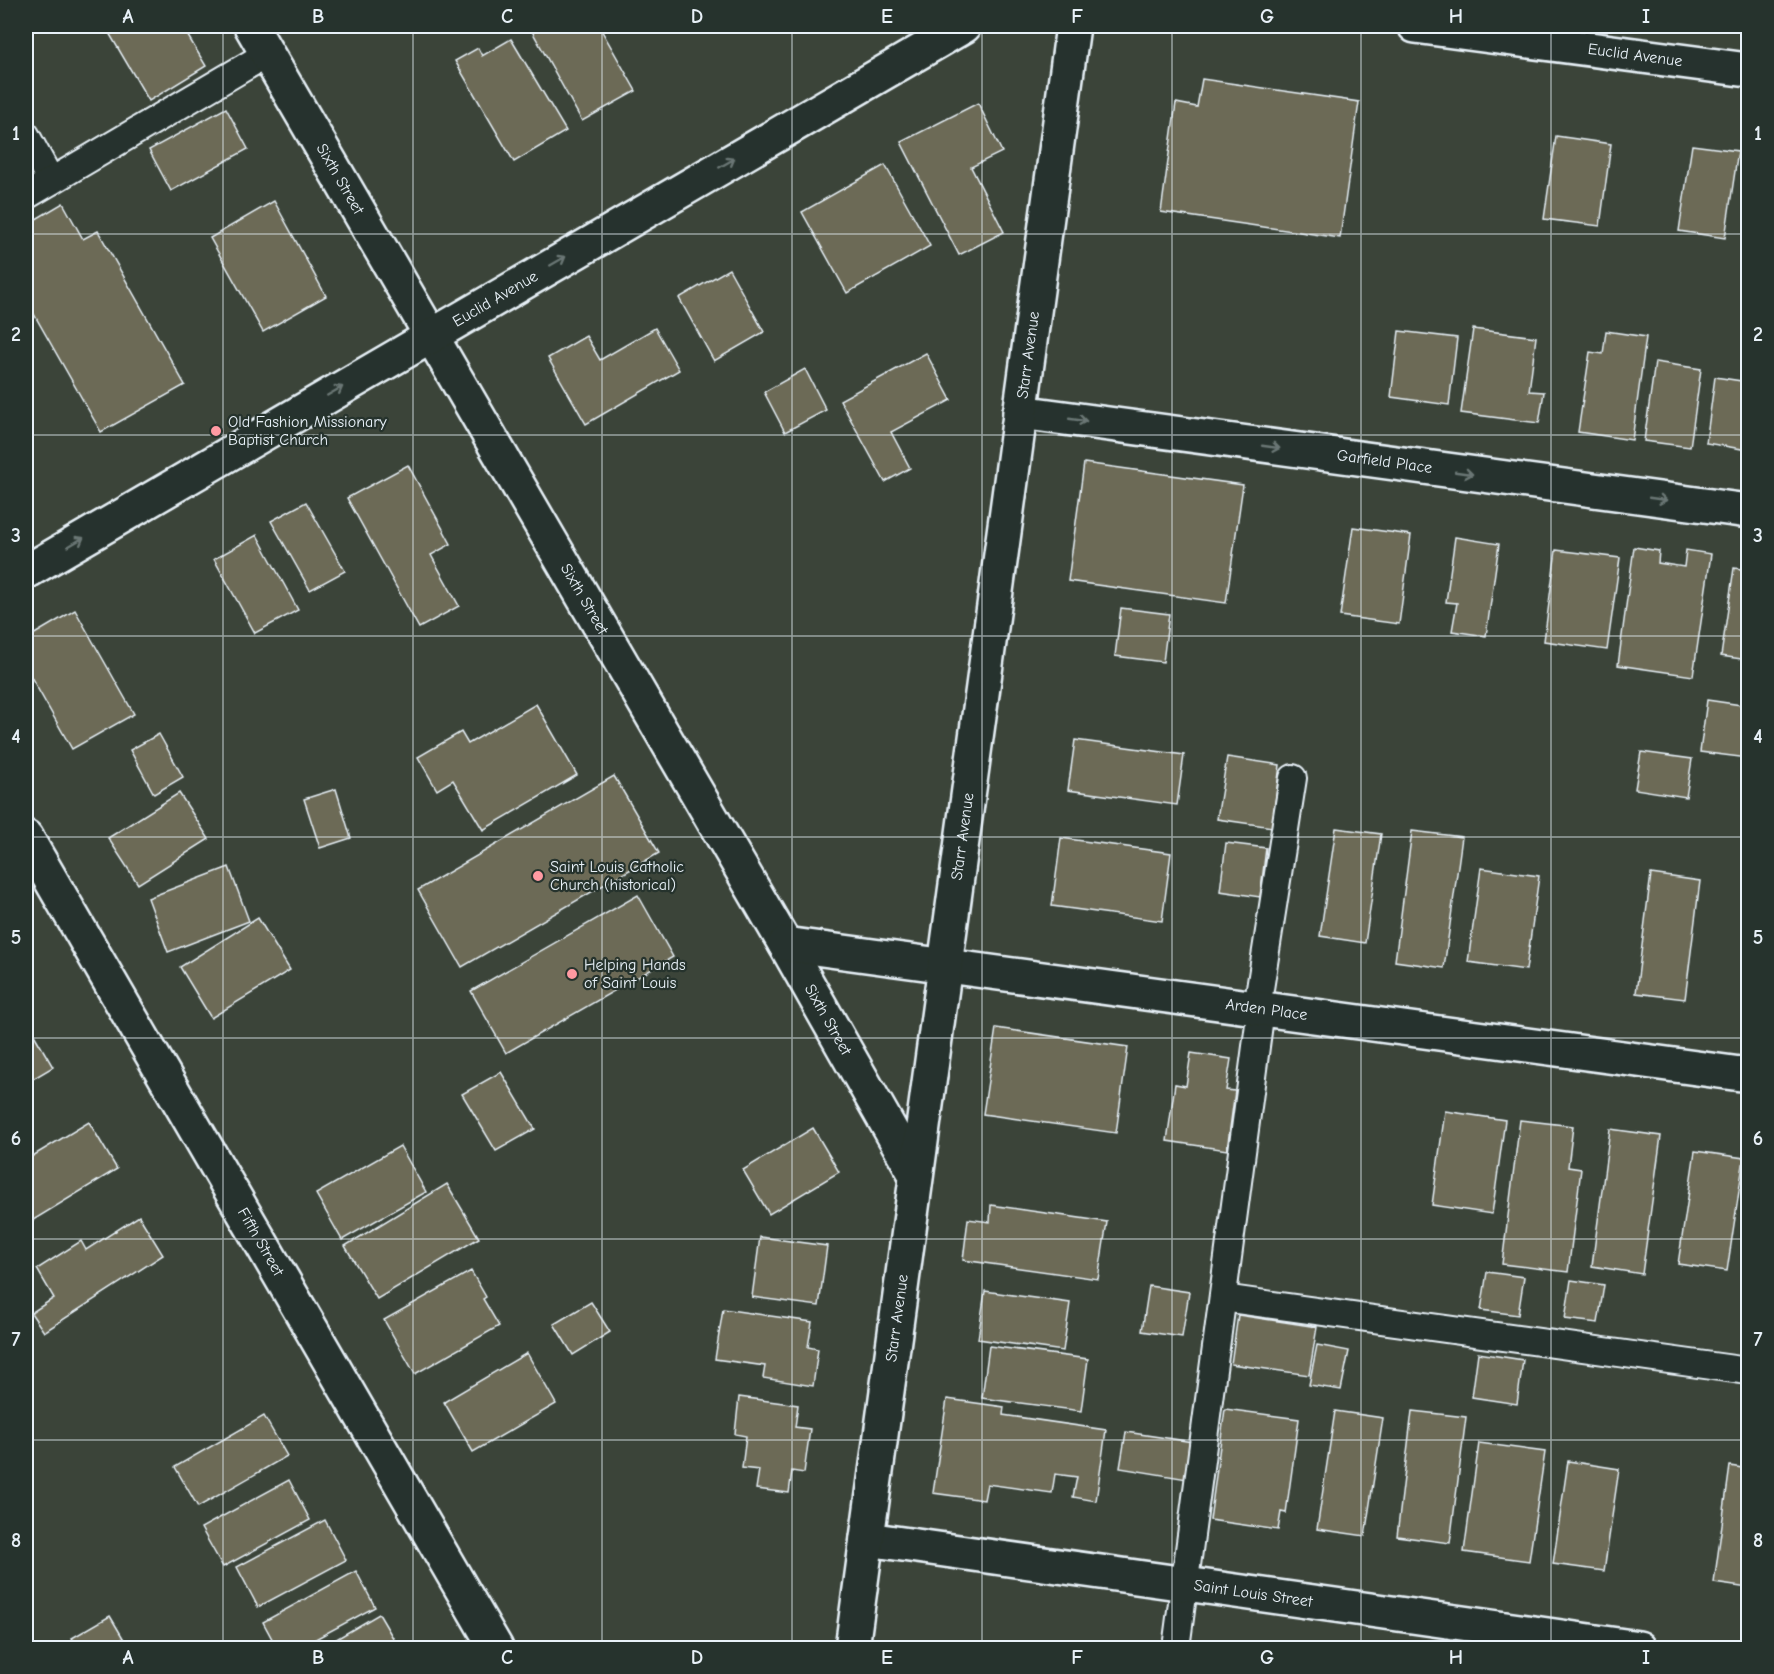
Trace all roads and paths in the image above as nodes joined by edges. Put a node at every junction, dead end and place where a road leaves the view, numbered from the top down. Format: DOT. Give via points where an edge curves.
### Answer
graph roads {
  1 [pos="250,26"];
  2 [pos="964,26"];
  3 [pos="1073,26"];
  4 [pos="1415,26"];
  5 [pos="267,54"];
  6 [pos="1749,70"];
  7 [pos="26,135"];
  8 [pos="51,181"];
  9 [pos="26,196"];
  10 [pos="431,335"];
  11 [pos="1020,412"];
  12 [pos="1749,511"];
  13 [pos="26,572"];
  14 [pos="1293,778"];
  15 [pos="26,837"];
  16 [pos="785,944"];
  17 [pos="945,966"];
  18 [pos="1259,1008"];
  19 [pos="1749,1075"];
  20 [pos="916,1175"];
  21 [pos="1223,1298"];
  22 [pos="1749,1371"];
  23 [pos="867,1539"];
  24 [pos="1184,1584"];
  25 [pos="496,1648"];
  26 [pos="852,1648"];
  27 [pos="1176,1648"];
  28 [pos="1638,1648"];
  1 -- 5 [label="street, Sixth Street"];
  10 -- 2 [label="street, Euclid Avenue, one-way"];
  3 -- 11 [label="street, Starr Avenue"];
  4 -- 6 [label="street, Euclid Avenue"];
  5 -- 8 [label="lane"];
  5 -- 10 [label="street, Sixth Street"];
  7 -- 8 [label="lane"];
  8 -- 9 [label="lane"];
  13 -- 10 [label="street, Euclid Avenue, one-way"];
  10 -- 16 [label="street, Sixth Street"];
  11 -- 12 [label="street, Garfield Place, one-way"];
  11 -- 17 [label="street, Starr Avenue"];
  14 -- 18 [label="lane"];
  15 -- 25 [label="street, Fifth Street"];
  16 -- 17 [label="street, Arden Place"];
  16 -- 20 [label="street, Sixth Street"];
  17 -- 18 [label="street, Arden Place"];
  17 -- 20 [label="street, Starr Avenue"];
  18 -- 19 [label="street, Arden Place"];
  18 -- 21 [label="lane"];
  20 -- 23 [label="street, Starr Avenue"];
  21 -- 22 [label="lane"];
  21 -- 24 [label="lane"];
  23 -- 24 [label="street, Saint Louis Street"];
  23 -- 26 [label="street, Starr Avenue"];
  24 -- 27 [label="lane"];
  24 -- 28 [label="street, Saint Louis Street"];
}
